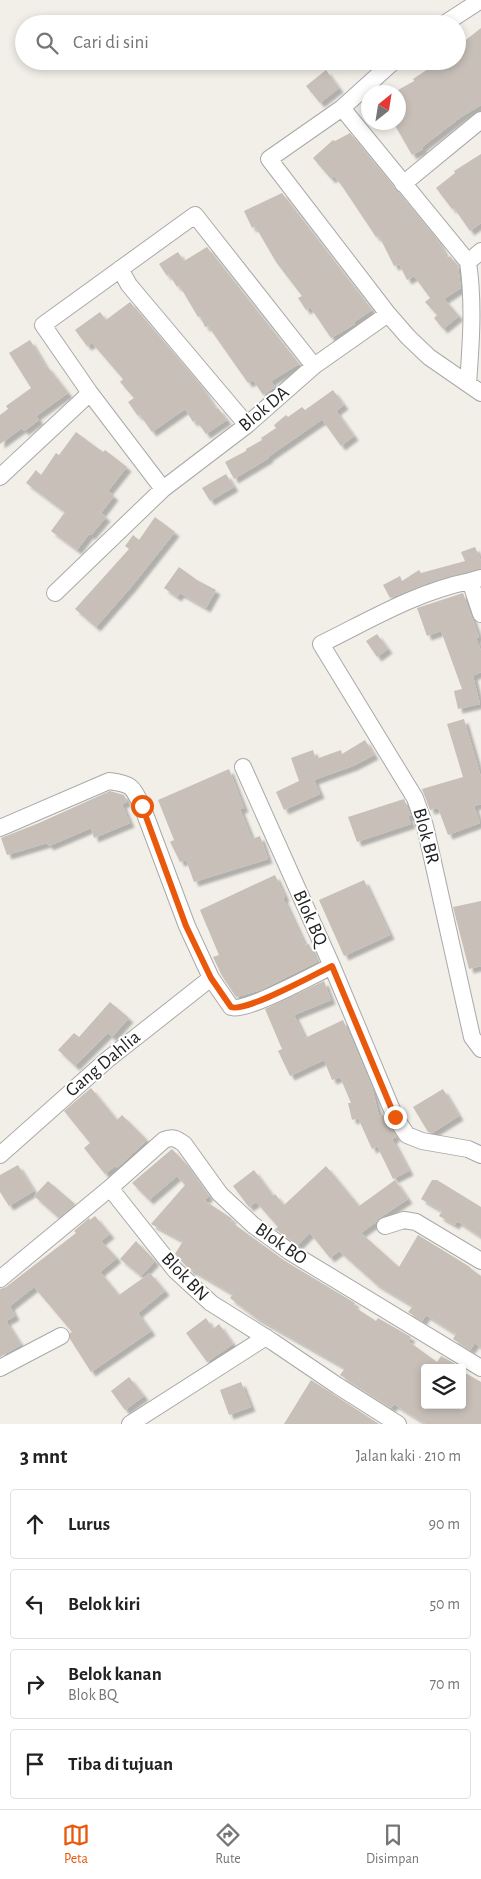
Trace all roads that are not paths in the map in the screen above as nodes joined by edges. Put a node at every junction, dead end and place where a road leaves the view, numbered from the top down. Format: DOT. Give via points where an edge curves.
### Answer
graph roads {
  1 [pos="481,0"];
  2 [pos="458,15"];
  3 [pos="384,70"];
  4 [pos="342,108"];
  5 [pos="481,120"];
  6 [pos="403,184"];
  7 [pos="481,251"];
  8 [pos="468,262"];
  9 [pos="120,269"];
  10 [pos="388,314"];
  11 [pos="314,366"];
  12 [pos="474,388"];
  13 [pos="90,393"];
  14 [pos="247,425"];
  15 [pos="0,477"];
  16 [pos="163,490"];
  17 [pos="476,579"];
  18 [pos="55,593"];
  19 [pos="481,614"];
  20 [pos="243,767"];
  21 [pos="0,828"];
  22 [pos="332,966"];
  23 [pos="211,978"];
  24 [pos="480,1049"];
  25 [pos="0,1155"];
  26 [pos="481,1155"];
  27 [pos="110,1188"];
  28 [pos="385,1226"];
  29 [pos="481,1261"];
  30 [pos="0,1279"];
  31 [pos="61,1336"];
  32 [pos="266,1337"];
  33 [pos="0,1368"];
  34 [pos="481,1368"];
  35 [pos="130,1424"];
  36 [pos="398,1424"];
  1 -- 2 [label="street"];
  3 -- 4 [label="street"];
  4 -- 6 [label="street"];
  4 -- 10 [label="street" via="269,159"];
  5 -- 6 [label="street"];
  6 -- 8 [label="street"];
  7 -- 8 [label="street"];
  8 -- 12 [label="street" via="472,289"];
  9 -- 11 [label="street" via="195,215"];
  9 -- 13 [label="street" via="43,325"];
  9 -- 14 [label="street" via="129,285"];
  10 -- 11 [label="street, Blok DA"];
  10 -- 12 [label="street" via="429,357"];
  11 -- 14 [label="street, Blok DA"];
  13 -- 15 [label="street"];
  13 -- 16 [label="street"];
  14 -- 16 [label="street, Blok DA"];
  16 -- 18 [label="street, Blok DA"];
  17 -- 19 [label="street"];
  17 -- 24 [label="street, Blok BR" via="420,595 321,644 415,798 425,826 472,1037"];
  20 -- 22 [label="street, Blok BQ"];
  21 -- 23 [label="street" via="109,781 132,788 142,806 186,926"];
  22 -- 23 [label="street" via="267,998 235,1009"];
  22 -- 26 [label="street, Blok BQ" via="395,1117 407,1135"];
  23 -- 25 [label="street, Gang Dahlia" via="107,1060"];
  27 -- 30 [label="street"];
  27 -- 32 [label="street, Blok BN" via="175,1270 211,1303"];
  27 -- 34 [label="street, Blok BO" via="164,1140 170,1137 177,1139 220,1194 253,1225 290,1252"];
  28 -- 29 [label="street" via="404,1220 416,1222"];
  31 -- 33 [label="street"];
  32 -- 35 [label="street"];
  32 -- 36 [label="street, Blok BN"];
}
